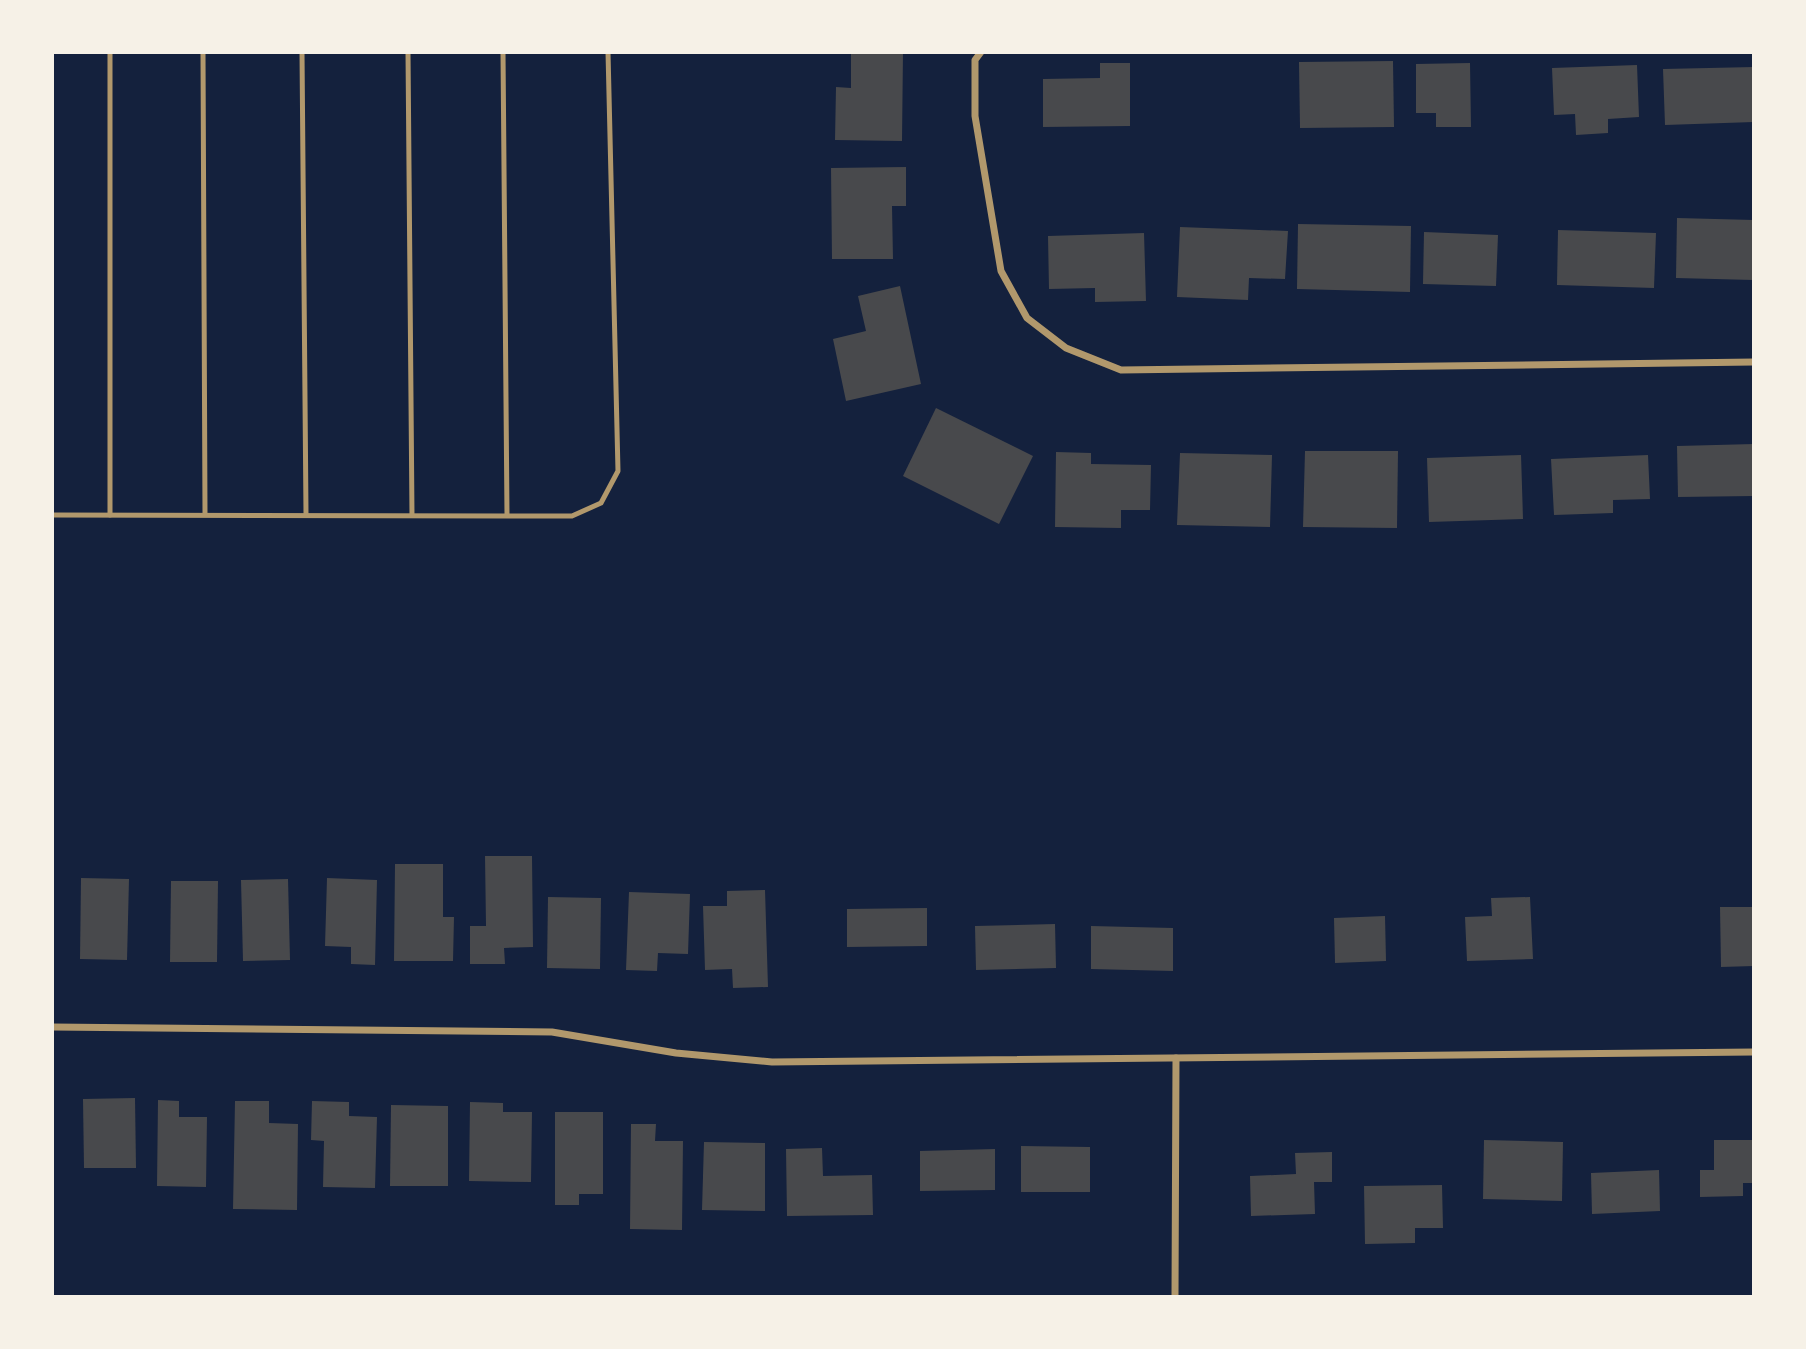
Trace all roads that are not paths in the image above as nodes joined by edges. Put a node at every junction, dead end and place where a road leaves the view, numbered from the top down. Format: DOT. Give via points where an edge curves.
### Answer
graph roads {
  1 [pos="110,52"];
  2 [pos="203,52"];
  3 [pos="302,52"];
  4 [pos="408,52"];
  5 [pos="503,52"];
  6 [pos="608,52"];
  7 [pos="981,52"];
  8 [pos="1754,362"];
  9 [pos="205,514"];
  10 [pos="306,514"];
  11 [pos="52,515"];
  12 [pos="110,515"];
  13 [pos="412,515"];
  14 [pos="507,515"];
  15 [pos="52,1027"];
  16 [pos="1754,1052"];
  17 [pos="1176,1058"];
  18 [pos="1175,1297"];
  1 -- 12 [label="lane"];
  2 -- 9 [label="lane"];
  3 -- 10 [label="lane"];
  4 -- 13 [label="lane"];
  5 -- 14 [label="lane"];
  6 -- 14 [label="lane" via="618,471 601,503 572,516"];
  7 -- 8 [label="street" via="975,60 975,116 1002,271 1027,318 1066,348 1121,370"];
  9 -- 10 [label="lane"];
  9 -- 12 [label="lane"];
  10 -- 13 [label="lane"];
  11 -- 12 [label="lane"];
  13 -- 14 [label="lane"];
  15 -- 17 [label="street" via="552,1032 676,1053 772,1062"];
  16 -- 17 [label="street"];
  17 -- 18 [label="street"];
}
